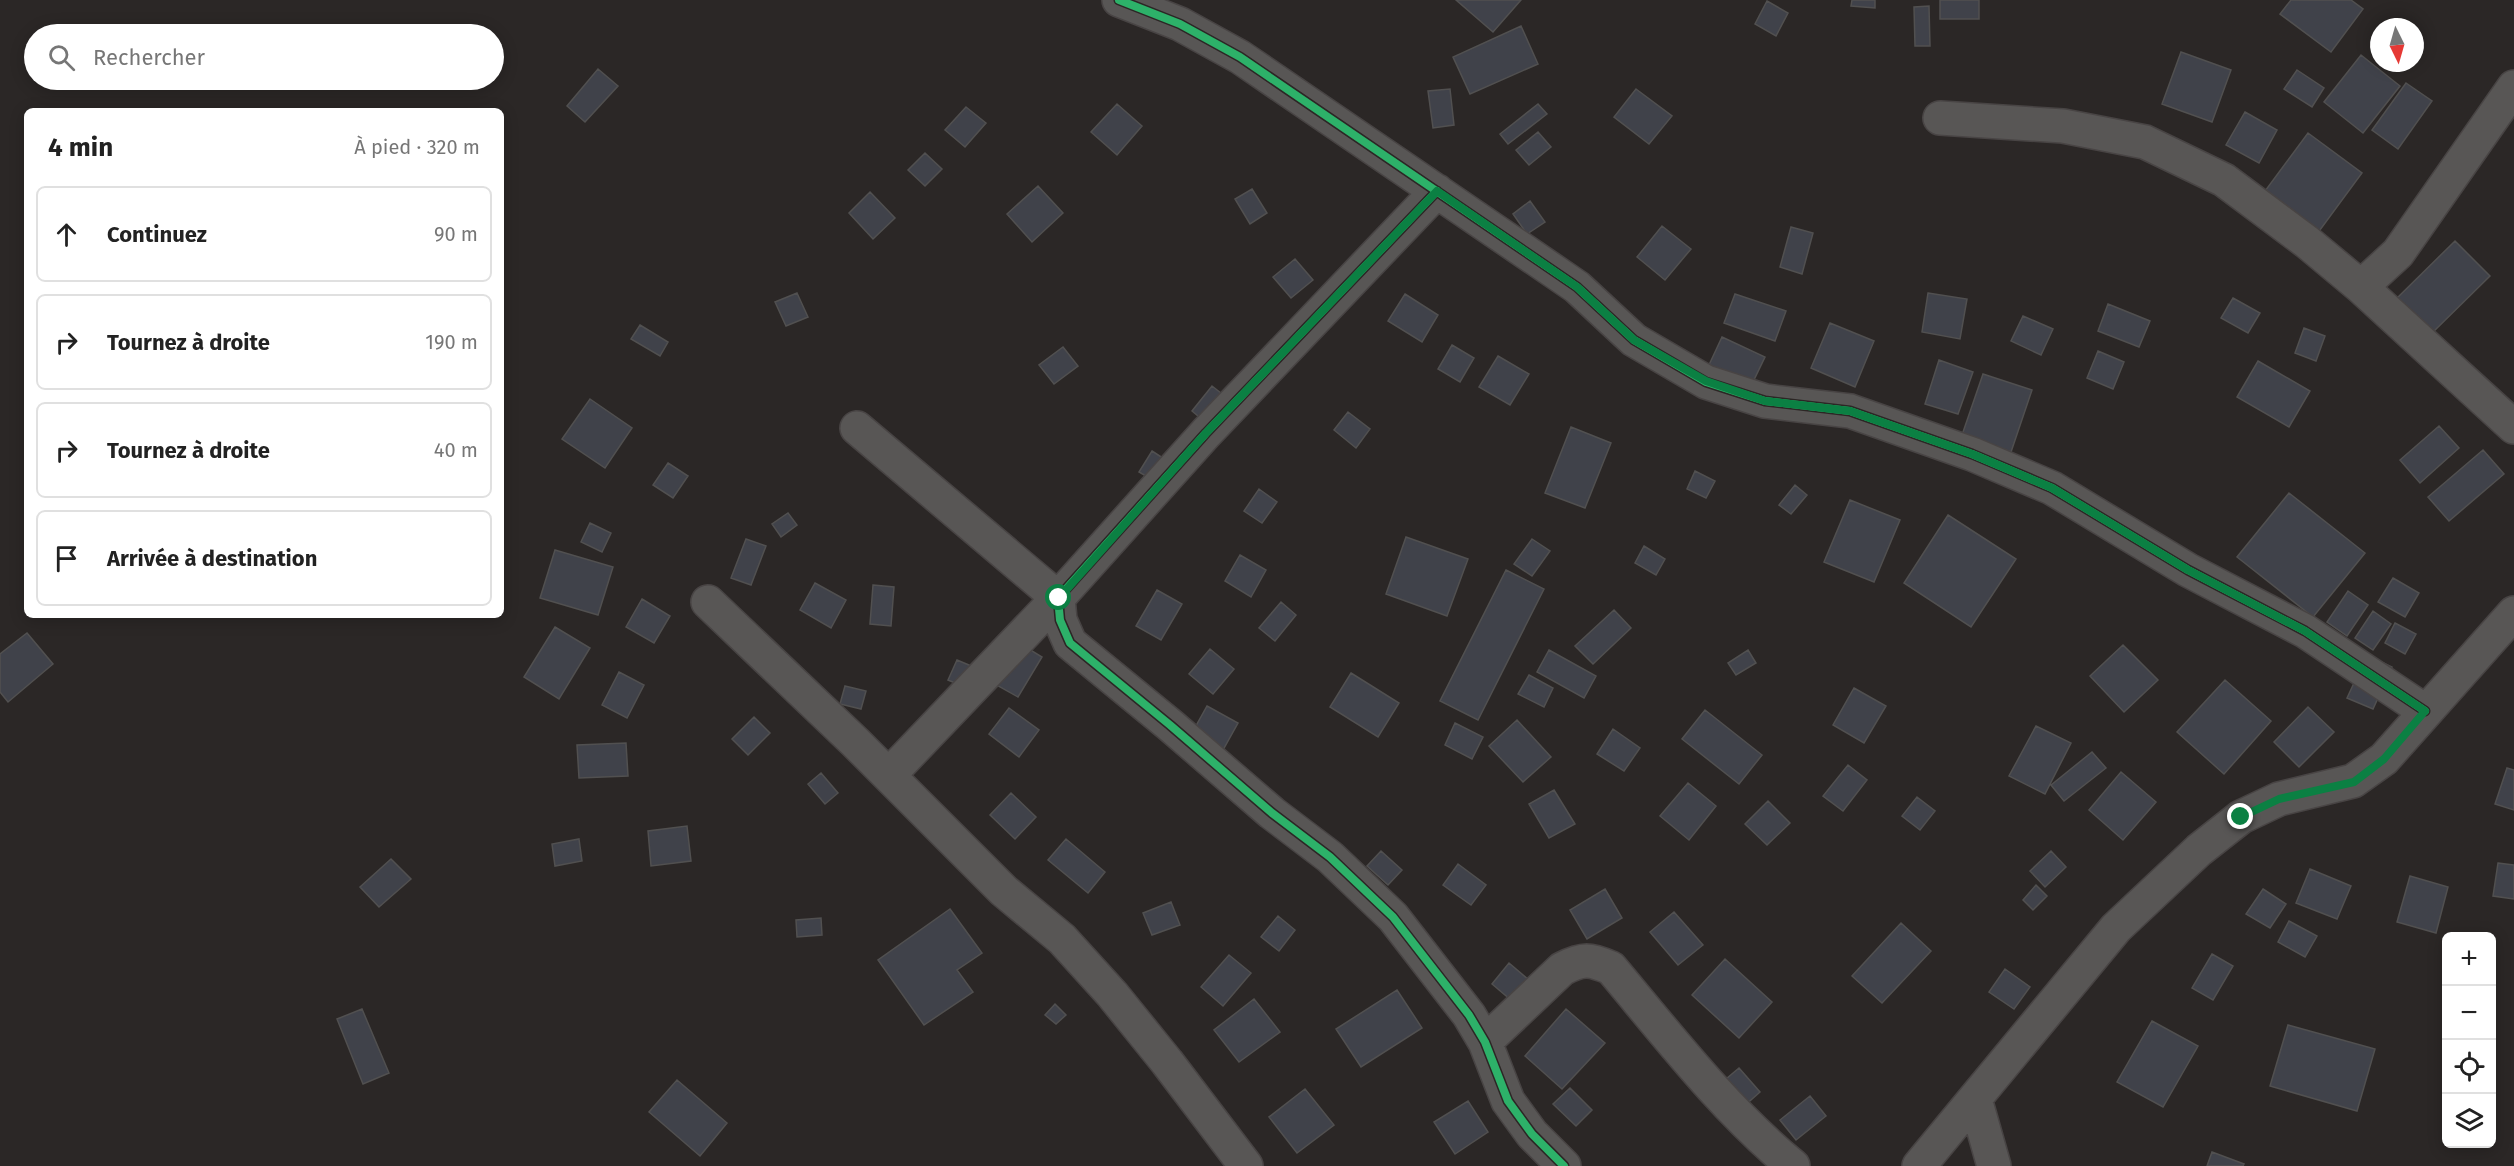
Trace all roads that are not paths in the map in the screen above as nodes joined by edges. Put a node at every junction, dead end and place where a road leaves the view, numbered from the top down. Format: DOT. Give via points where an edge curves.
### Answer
graph roads {
  1 [pos="1119,0"];
  2 [pos="2514,87"];
  3 [pos="1940,118"];
  4 [pos="1437,191"];
  5 [pos="2361,288"];
  6 [pos="2514,427"];
  7 [pos="857,428"];
  8 [pos="1059,598"];
  9 [pos="708,602"];
  10 [pos="2514,613"];
  11 [pos="2425,711"];
  12 [pos="889,775"];
  13 [pos="1485,1042"];
  14 [pos="1975,1099"];
  15 [pos="1246,1166"];
  16 [pos="1564,1166"];
  17 [pos="1793,1166"];
  18 [pos="1919,1166"];
  19 [pos="1994,1166"];
  1 -- 4 [label="street" via="1180,24 1240,57"];
  2 -- 5 [label="street" via="2398,253"];
  3 -- 5 [label="street" via="2063,126 2145,142 2224,180"];
  4 -- 8 [label="street" via="1206,433"];
  4 -- 11 [label="street" via="1577,287 1634,340 1706,381 1765,401 1850,411 1972,454 2052,488 2188,570 2305,631"];
  5 -- 6 [label="street"];
  7 -- 8 [label="street"];
  8 -- 12 [label="street"];
  8 -- 13 [label="street" via="1060,620 1070,643 1362,887 1393,917 1469,1015"];
  9 -- 12 [label="street"];
  10 -- 11 [label="street"];
  11 -- 14 [label="street" via="2384,759 2354,782 2279,799 2241,817 2199,850 2116,928"];
  12 -- 15 [label="street" via="1004,891 1062,939 1161,1054"];
  13 -- 16 [label="street" via="1509,1101 1532,1134"];
  13 -- 17 [label="street" via="1562,969 1592,960 1611,968 1703,1078"];
  14 -- 18 [label="street"];
  14 -- 19 [label="street"];
}
